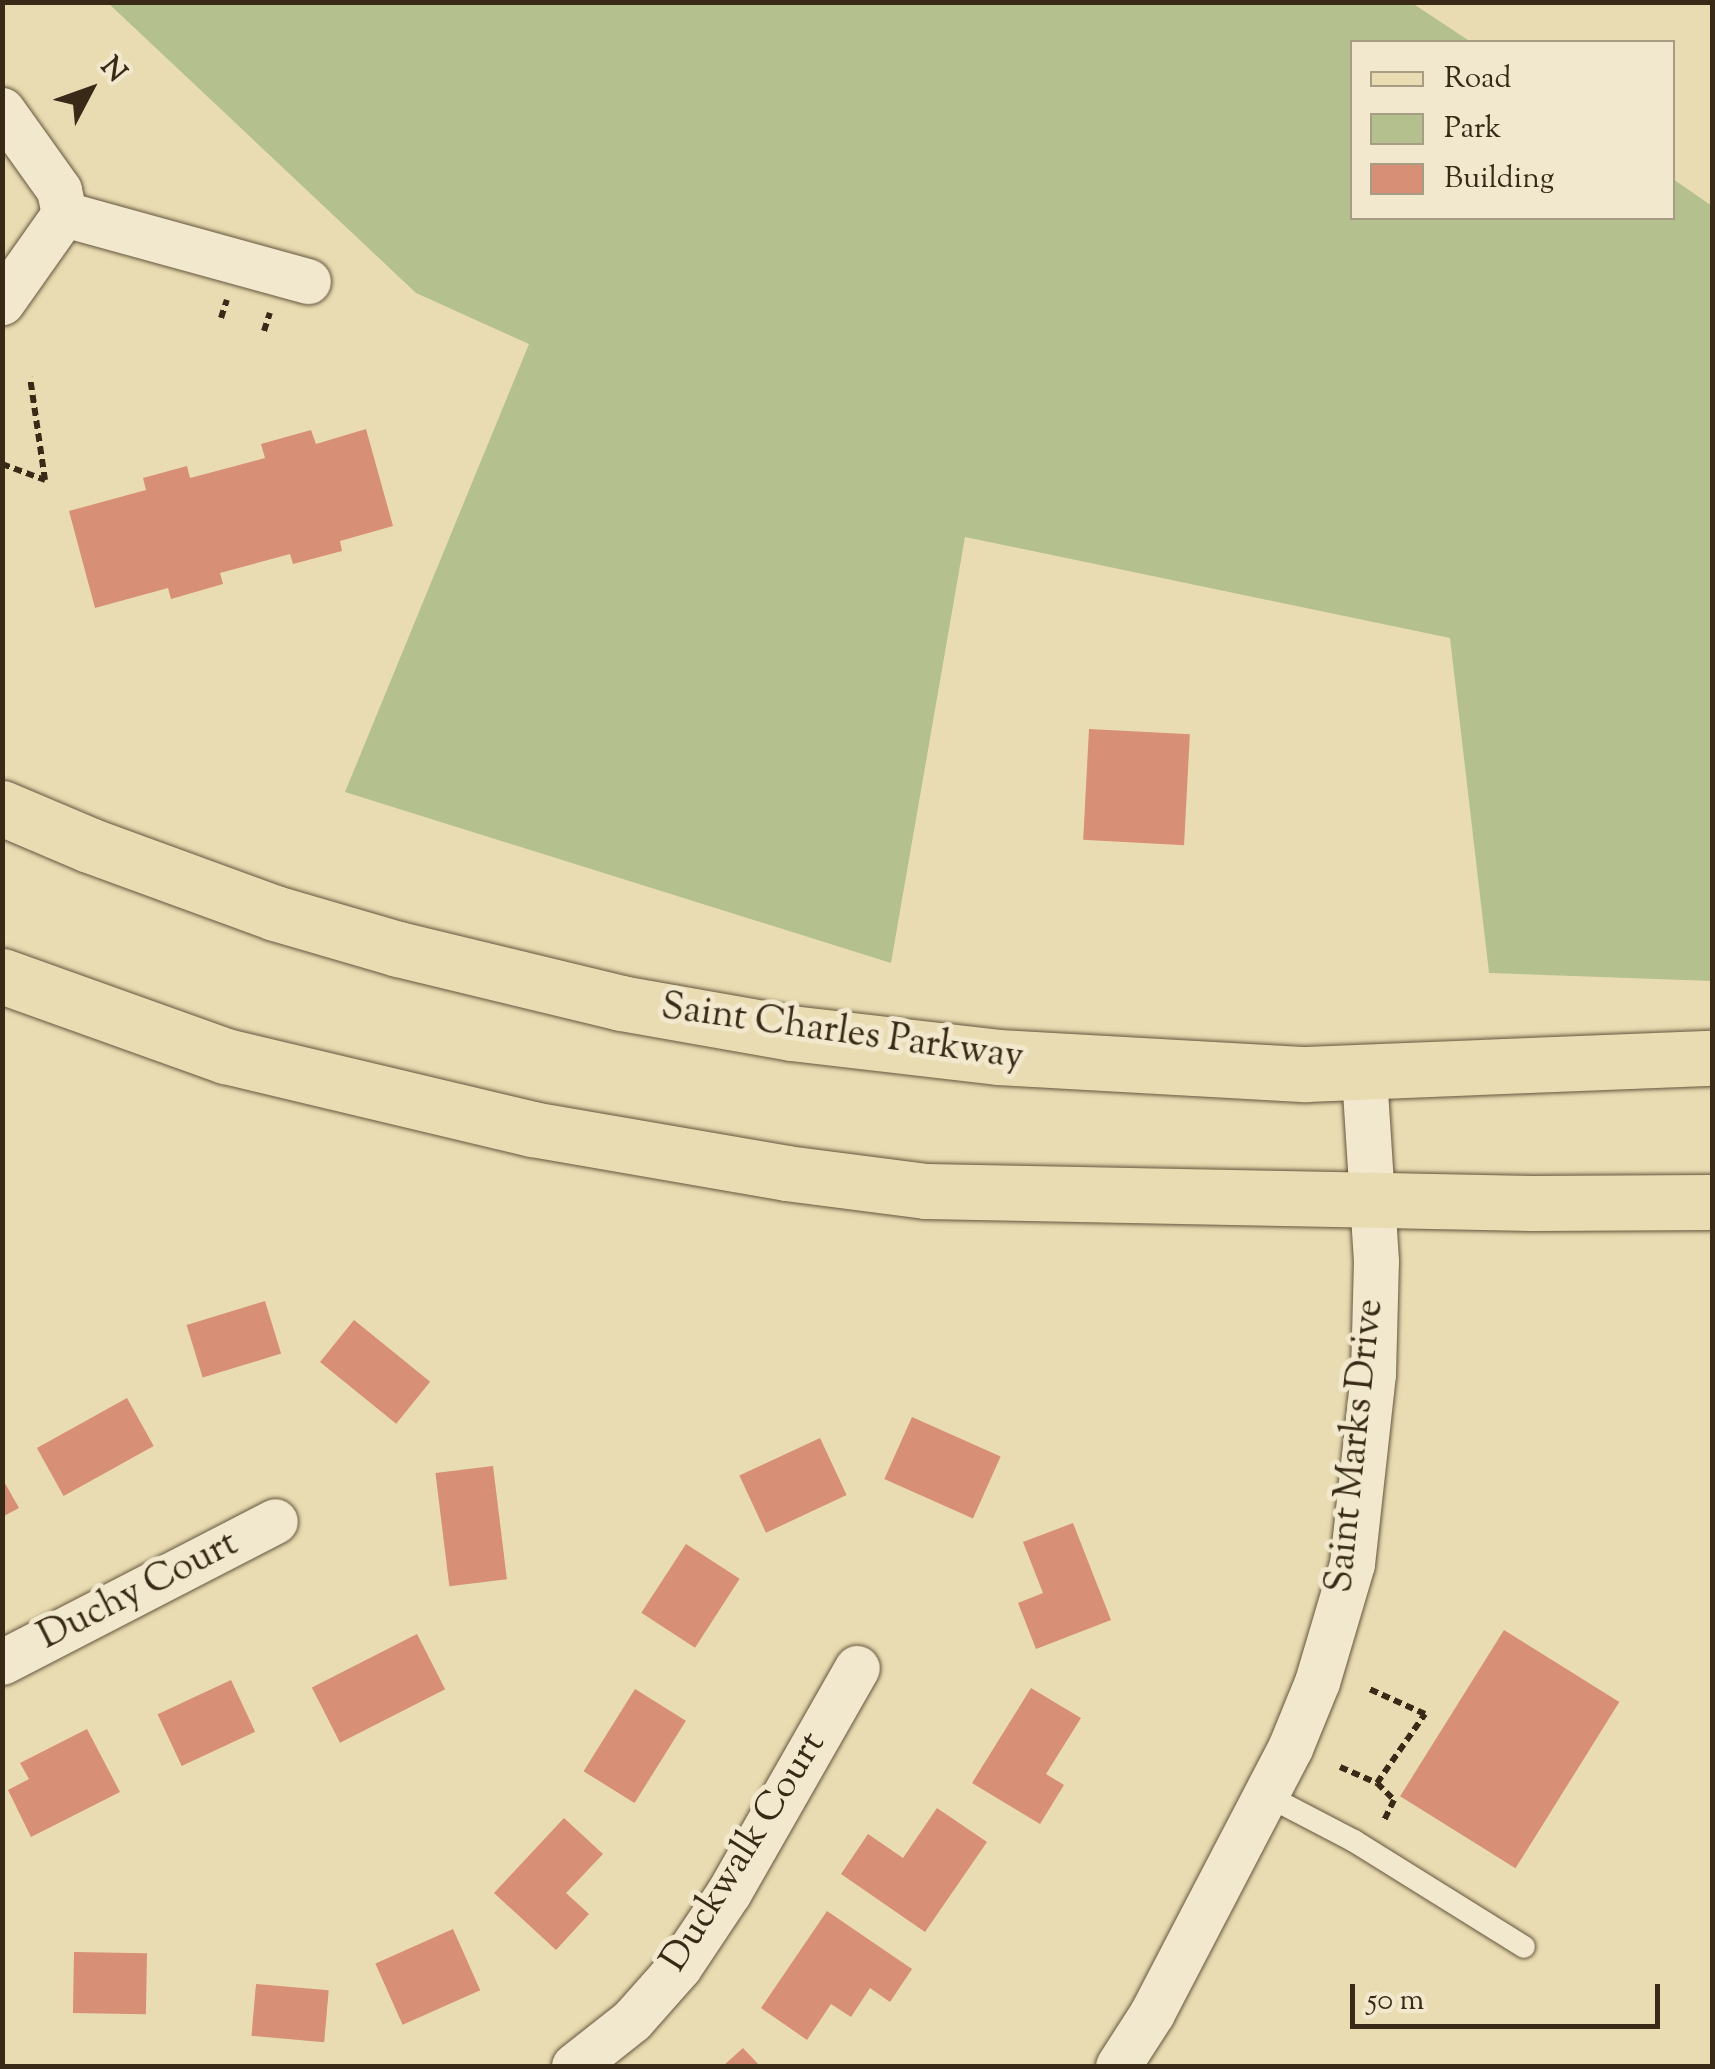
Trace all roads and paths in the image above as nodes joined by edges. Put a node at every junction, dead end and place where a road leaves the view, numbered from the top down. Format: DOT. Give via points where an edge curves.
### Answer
graph roads {
  1 [pos="2,110"];
  2 [pos="64,214"];
  3 [pos="308,281"];
  4 [pos="2,302"];
  5 [pos="30,377"];
  6 [pos="2,464"];
  7 [pos="2,808"];
  8 [pos="2,976"];
  9 [pos="1712,1058"];
  10 [pos="1364,1074"];
  11 [pos="1374,1200"];
  12 [pos="1712,1202"];
  13 [pos="275,1521"];
  14 [pos="2,1662"];
  15 [pos="857,1668"];
  16 [pos="1369,1689"];
  17 [pos="1340,1767"];
  18 [pos="1377,1783"];
  19 [pos="1268,1796"];
  20 [pos="1394,1800"];
  21 [pos="1524,1947"];
  22 [pos="574,2066"];
  23 [pos="1118,2066"];
  1 -- 2 [label="street" via="59,190"];
  2 -- 3 [label="street"];
  2 -- 4 [label="street"];
  5 -- 6 [label="path" via="44,480"];
  7 -- 10 [label="main road, Saint Charles Parkway" via="275,913 620,1003 952,1053"];
  8 -- 11 [label="main road" via="226,1056 532,1129 786,1173 926,1191"];
  9 -- 10 [label="main road, Saint Charles Parkway"];
  10 -- 11 [label="street, Saint Marks Drive"];
  11 -- 12 [label="main road"];
  11 -- 19 [label="street, Saint Marks Drive" via="1372,1374 1352,1564 1317,1682"];
  13 -- 14 [label="street, Duchy Court"];
  15 -- 22 [label="street, Duckwalk Court" via="680,1967 632,2020"];
  16 -- 18 [label="path" via="1425,1714"];
  17 -- 18 [label="path"];
  18 -- 20 [label="path"];
  19 -- 21 [label="lane" via="1354,1840"];
  19 -- 23 [label="street, Saint Marks Drive"];
}
